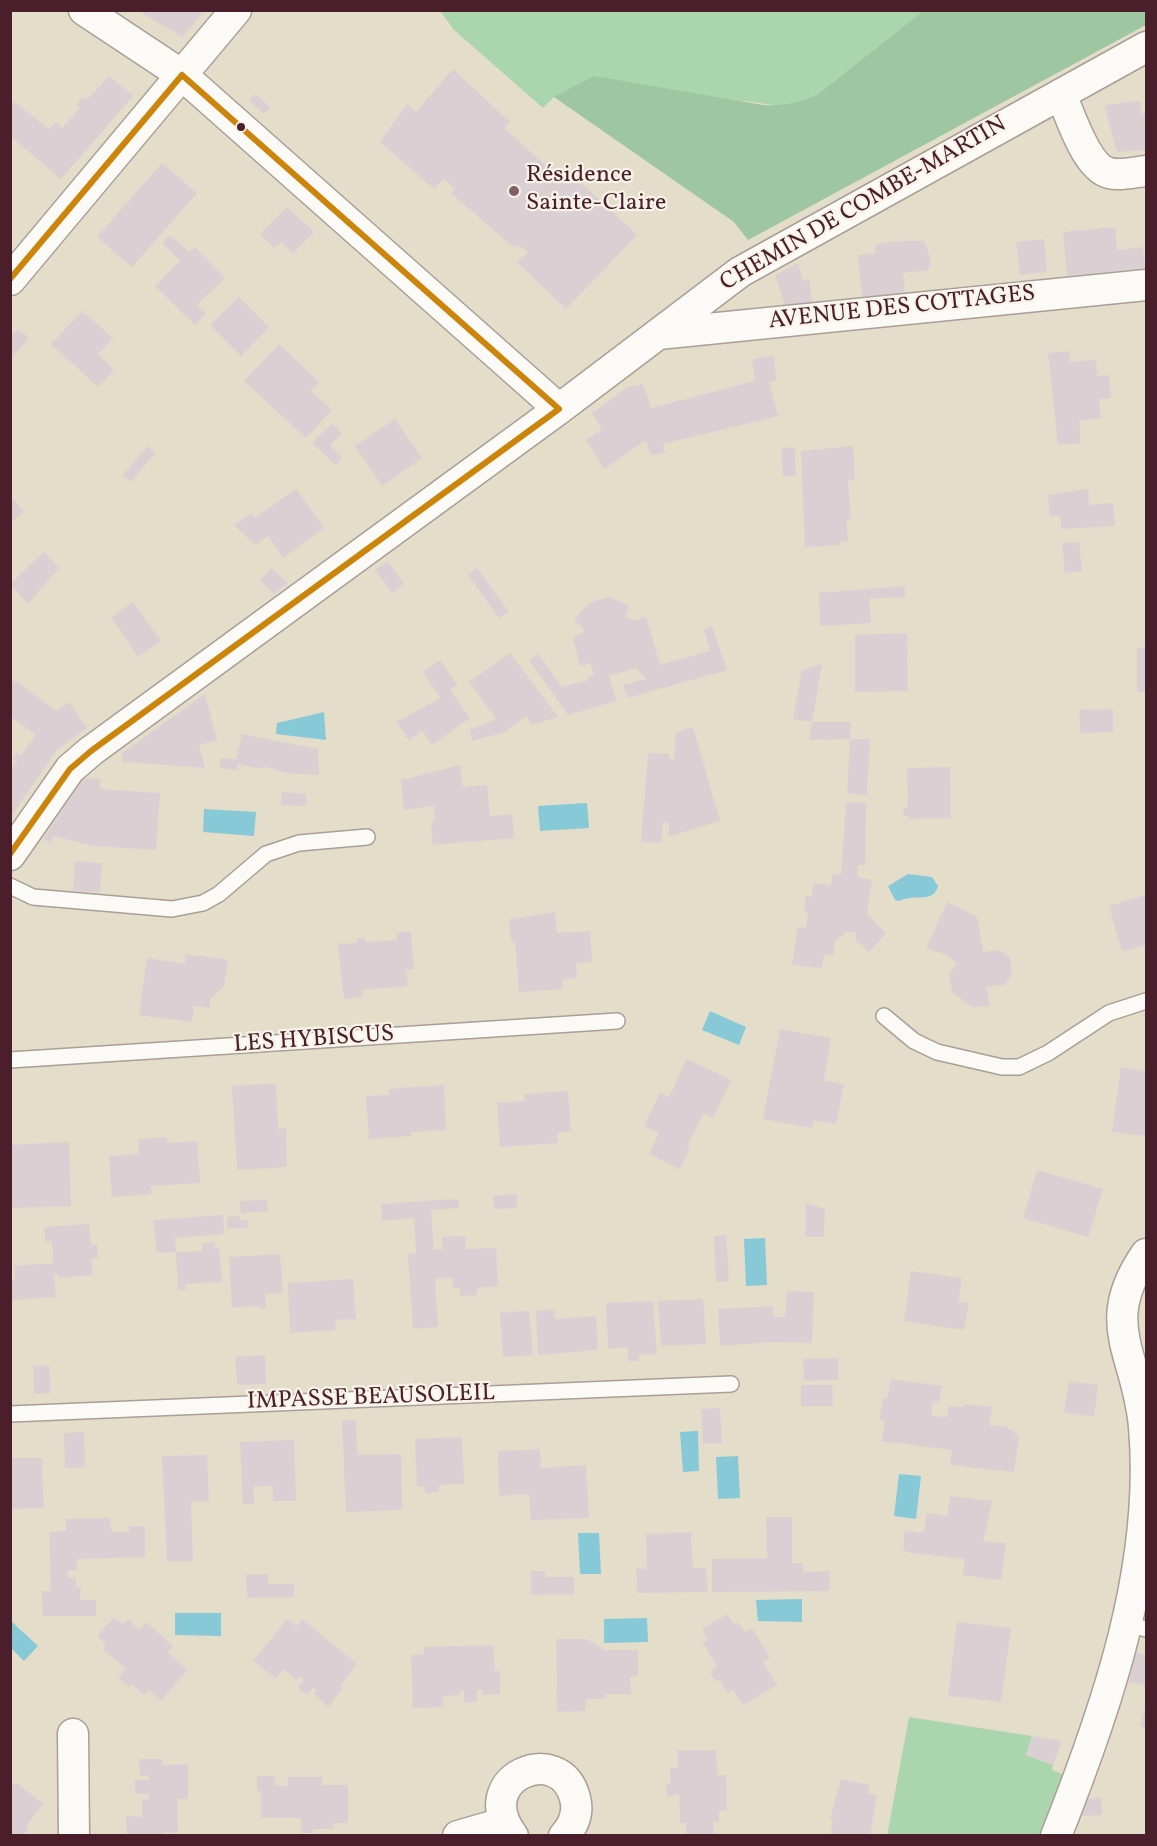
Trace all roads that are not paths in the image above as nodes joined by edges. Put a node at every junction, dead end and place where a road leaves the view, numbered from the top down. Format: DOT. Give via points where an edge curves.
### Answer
graph roads {
  1 [pos="84,10"];
  2 [pos="236,10"];
  3 [pos="1146,47"];
  4 [pos="182,75"];
  5 [pos="1061,94"];
  6 [pos="1146,171"];
  7 [pos="10,280"];
  8 [pos="1146,285"];
  9 [pos="658,334"];
  10 [pos="559,409"];
  11 [pos="367,837"];
  12 [pos="10,855"];
  13 [pos="10,886"];
  14 [pos="1146,1001"];
  15 [pos="884,1016"];
  16 [pos="617,1021"];
  17 [pos="10,1060"];
  18 [pos="1146,1254"];
  19 [pos="731,1384"];
  20 [pos="10,1414"];
  21 [pos="1137,1627"];
  22 [pos="73,1734"];
  23 [pos="508,1829"];
  24 [pos="74,1836"];
  25 [pos="458,1836"];
  26 [pos="564,1836"];
  27 [pos="1056,1836"];
  1 -- 4 [label="street"];
  2 -- 4 [label="street"];
  3 -- 5 [label="street, CHEMIN DE COMBE-MARTIN"];
  4 -- 7 [label="street"];
  4 -- 10 [label="street"];
  5 -- 6 [label="street" via="1089,158 1097,167 1108,173"];
  5 -- 9 [label="street, CHEMIN DE COMBE-MARTIN" via="770,254"];
  8 -- 9 [label="street, AVENUE DES COTTAGES"];
  9 -- 10 [label="street, CHEMIN DE COMBE-MARTIN"];
  10 -- 12 [label="street, CHEMIN DE COMBE-MARTIN" via="91,751 70,769"];
  11 -- 13 [label="lane" via="299,843 266,854 219,894 203,903 172,909 33,897"];
  14 -- 15 [label="lane" via="1103,1016 1048,1053 1019,1067 1002,1067 937,1052 915,1041"];
  16 -- 17 [label="lane, LES HYBISCUS"];
  18 -- 21 [label="street" via="1126,1289 1121,1307 1122,1330 1143,1422 1146,1477"];
  19 -- 20 [label="lane, IMPASSE BEAUSOLEIL"];
  21 -- 27 [label="street"];
  22 -- 24 [label="street"];
  23 -- 25 [label="street"];
  23 -- 26 [label="street" via="500,1810 502,1794 511,1779 537,1769 564,1778 573,1791 576,1820"];
}
